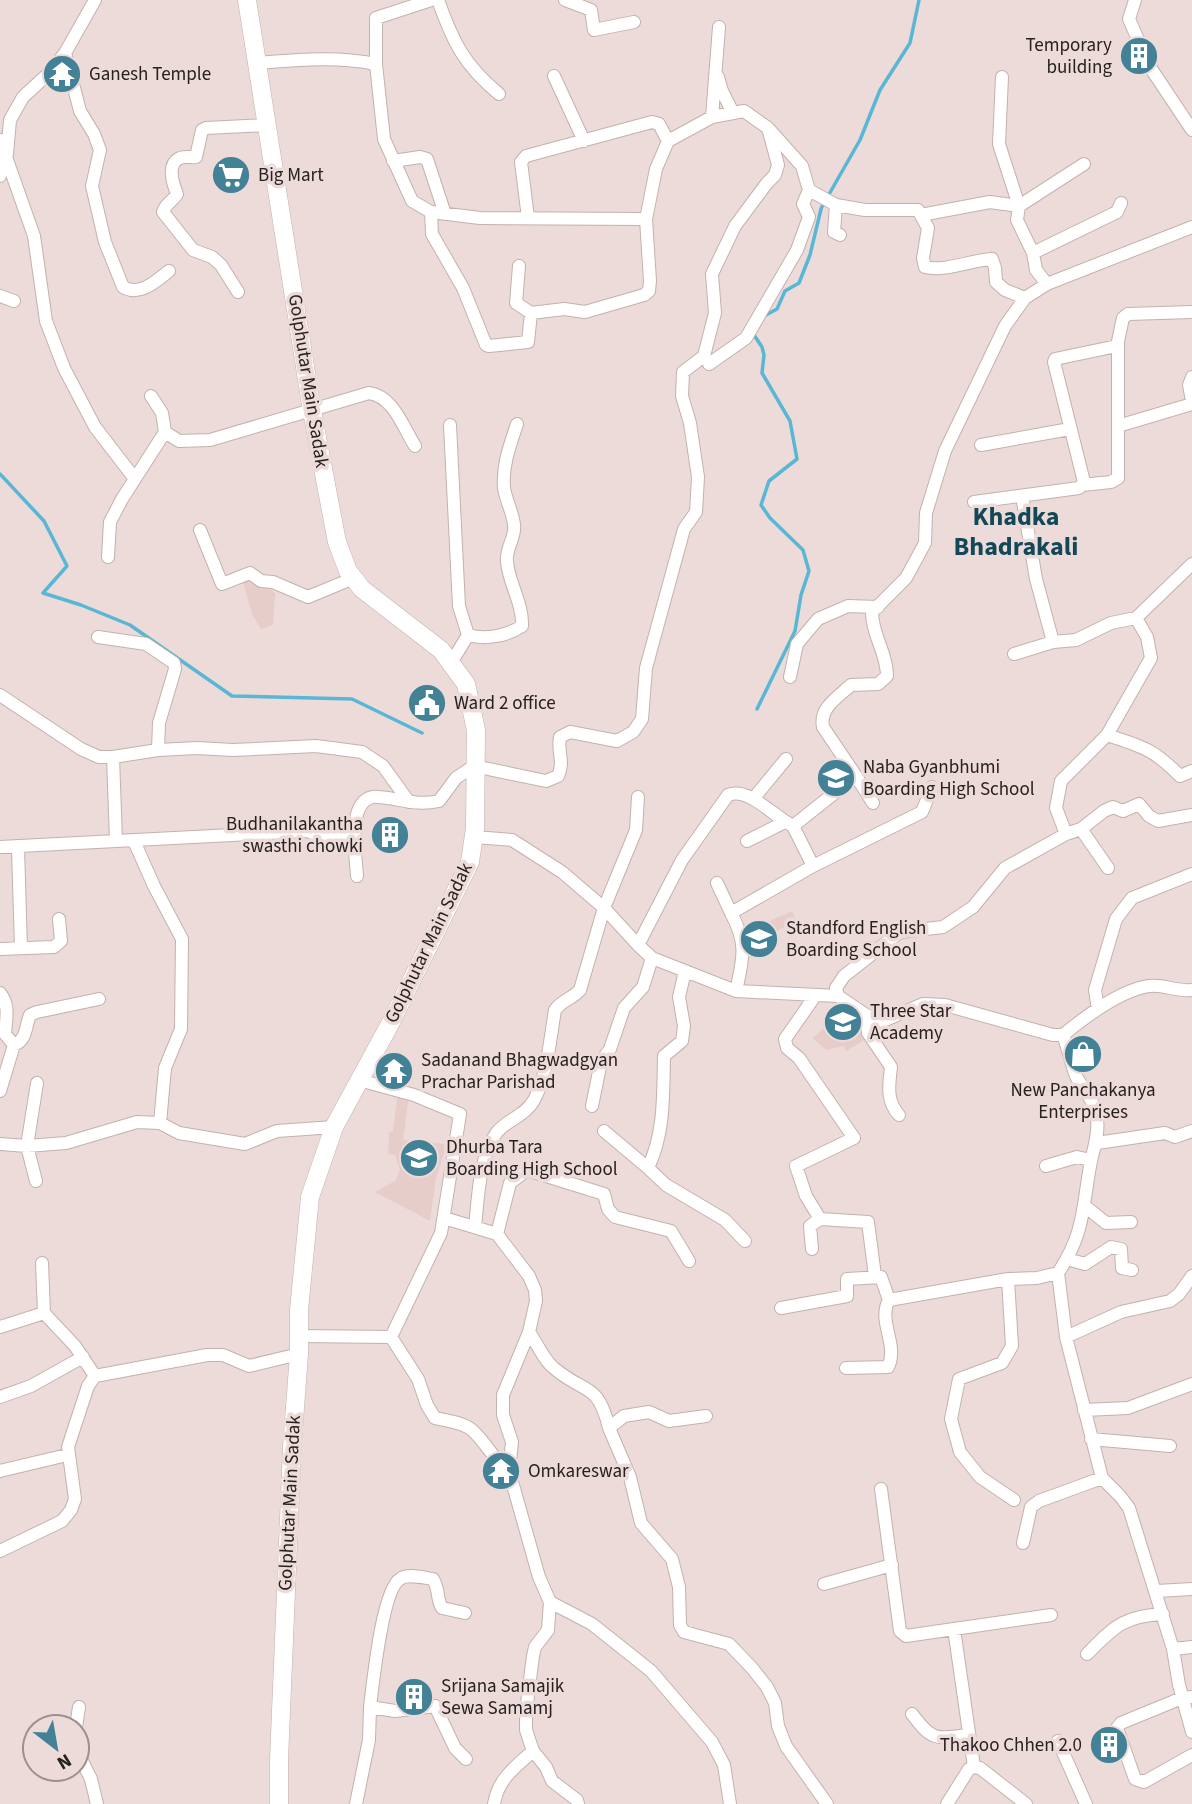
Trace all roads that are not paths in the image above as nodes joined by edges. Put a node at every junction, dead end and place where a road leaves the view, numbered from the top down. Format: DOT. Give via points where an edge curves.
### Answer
graph roads {
  1 [pos="95,0"];
  2 [pos="247,0"];
  3 [pos="431,0"];
  4 [pos="438,0"];
  5 [pos="565,0"];
  6 [pos="1135,0"];
  7 [pos="634,22"];
  8 [pos="719,27"];
  9 [pos="65,53"];
  10 [pos="257,63"];
  11 [pos="376,64"];
  12 [pos="716,71"];
  13 [pos="554,76"];
  14 [pos="1002,77"];
  15 [pos="499,94"];
  16 [pos="733,113"];
  17 [pos="712,117"];
  18 [pos="268,125"];
  19 [pos="768,128"];
  20 [pos="1192,130"];
  21 [pos="0,140"];
  22 [pos="584,141"];
  23 [pos="668,141"];
  24 [pos="6,154"];
  25 [pos="393,161"];
  26 [pos="1084,164"];
  27 [pos="0,176"];
  28 [pos="814,193"];
  29 [pos="1121,202"];
  30 [pos="834,204"];
  31 [pos="1019,206"];
  32 [pos="431,212"];
  33 [pos="445,214"];
  34 [pos="921,215"];
  35 [pos="528,218"];
  36 [pos="646,219"];
  37 [pos="1192,228"];
  38 [pos="840,235"];
  39 [pos="1033,253"];
  40 [pos="519,267"];
  41 [pos="169,271"];
  42 [pos="1047,284"];
  43 [pos="238,292"];
  44 [pos="0,296"];
  45 [pos="1024,298"];
  46 [pos="14,300"];
  47 [pos="1192,312"];
  48 [pos="531,313"];
  49 [pos="1118,344"];
  50 [pos="709,364"];
  51 [pos="1192,377"];
  52 [pos="151,396"];
  53 [pos="1192,402"];
  54 [pos="312,411"];
  55 [pos="517,424"];
  56 [pos="450,425"];
  57 [pos="1118,426"];
  58 [pos="1070,429"];
  59 [pos="165,432"];
  60 [pos="981,445"];
  61 [pos="415,446"];
  62 [pos="135,480"];
  63 [pos="1082,485"];
  64 [pos="1022,496"];
  65 [pos="974,502"];
  66 [pos="200,530"];
  67 [pos="108,557"];
  68 [pos="1192,564"];
  69 [pos="354,578"];
  70 [pos="878,607"];
  71 [pos="1136,618"];
  72 [pos="468,635"];
  73 [pos="98,637"];
  74 [pos="1053,642"];
  75 [pos="1014,654"];
  76 [pos="451,663"];
  77 [pos="790,677"];
  78 [pos="0,695"];
  79 [pos="1107,735"];
  80 [pos="158,750"];
  81 [pos="113,757"];
  82 [pos="786,758"];
  83 [pos="474,766"];
  84 [pos="1192,771"];
  85 [pos="856,776"];
  86 [pos="932,787"];
  87 [pos="638,797"];
  88 [pos="753,799"];
  89 [pos="409,802"];
  90 [pos="873,803"];
  91 [pos="1192,815"];
  92 [pos="789,824"];
  93 [pos="354,828"];
  94 [pos="1081,830"];
  95 [pos="1066,834"];
  96 [pos="474,837"];
  97 [pos="116,841"];
  98 [pos="134,841"];
  99 [pos="747,841"];
  100 [pos="0,848"];
  101 [pos="18,848"];
  102 [pos="813,866"];
  103 [pos="1108,868"];
  104 [pos="1192,874"];
  105 [pos="357,876"];
  106 [pos="717,883"];
  107 [pos="604,908"];
  108 [pos="731,913"];
  109 [pos="59,919"];
  110 [pos="638,946"];
  111 [pos="21,948"];
  112 [pos="0,949"];
  113 [pos="652,958"];
  114 [pos="685,971"];
  115 [pos="1192,990"];
  116 [pos="736,991"];
  117 [pos="0,993"];
  118 [pos="816,996"];
  119 [pos="838,996"];
  120 [pos="99,999"];
  121 [pos="1098,1009"];
  122 [pos="866,1015"];
  123 [pos="1063,1035"];
  124 [pos="14,1045"];
  125 [pos="359,1080"];
  126 [pos="37,1083"];
  127 [pos="0,1091"];
  128 [pos="592,1106"];
  129 [pos="899,1115"];
  130 [pos="160,1123"];
  131 [pos="334,1127"];
  132 [pos="604,1131"];
  133 [pos="1192,1131"];
  134 [pos="1097,1143"];
  135 [pos="0,1144"];
  136 [pos="27,1146"];
  137 [pos="1091,1160"];
  138 [pos="1046,1166"];
  139 [pos="648,1168"];
  140 [pos="36,1181"];
  141 [pos="1086,1207"];
  142 [pos="444,1218"];
  143 [pos="1131,1222"];
  144 [pos="815,1223"];
  145 [pos="475,1227"];
  146 [pos="797,1228"];
  147 [pos="497,1234"];
  148 [pos="745,1241"];
  149 [pos="812,1249"];
  150 [pos="1067,1259"];
  151 [pos="689,1261"];
  152 [pos="42,1263"];
  153 [pos="1132,1270"];
  154 [pos="1058,1273"];
  155 [pos="875,1276"];
  156 [pos="1192,1276"];
  157 [pos="1008,1279"];
  158 [pos="889,1300"];
  159 [pos="782,1308"];
  160 [pos="44,1313"];
  161 [pos="0,1327"];
  162 [pos="529,1332"];
  163 [pos="391,1337"];
  164 [pos="1066,1337"];
  165 [pos="299,1345"];
  166 [pos="83,1357"];
  167 [pos="846,1367"];
  168 [pos="95,1376"];
  169 [pos="1192,1384"];
  170 [pos="0,1397"];
  171 [pos="1084,1410"];
  172 [pos="706,1416"];
  173 [pos="609,1427"];
  174 [pos="1091,1439"];
  175 [pos="1170,1446"];
  176 [pos="67,1455"];
  177 [pos="0,1471"];
  178 [pos="509,1471"];
  179 [pos="1102,1478"];
  180 [pos="881,1489"];
  181 [pos="1014,1500"];
  182 [pos="1023,1544"];
  183 [pos="0,1551"];
  184 [pos="892,1565"];
  185 [pos="824,1584"];
  186 [pos="1192,1589"];
  187 [pos="1157,1591"];
  188 [pos="550,1602"];
  189 [pos="465,1613"];
  190 [pos="1163,1614"];
  191 [pos="1051,1615"];
  192 [pos="954,1629"];
  193 [pos="1192,1647"];
  194 [pos="1173,1649"];
  195 [pos="1087,1654"];
  196 [pos="1187,1698"];
  197 [pos="79,1707"];
  198 [pos="370,1707"];
  199 [pos="78,1713"];
  200 [pos="912,1714"];
  201 [pos="1192,1732"];
  202 [pos="968,1735"];
  203 [pos="1058,1741"];
  204 [pos="533,1751"];
  205 [pos="1192,1755"];
  206 [pos="466,1759"];
  207 [pos="974,1767"];
  208 [pos="91,1779"];
  209 [pos="949,1803"];
  210 [pos="97,1804"];
  211 [pos="279,1804"];
  212 [pos="356,1804"];
  213 [pos="494,1804"];
  214 [pos="578,1804"];
  215 [pos="730,1804"];
  216 [pos="827,1804"];
  217 [pos="1026,1804"];
  218 [pos="1086,1804"];
  1 -- 9 [label="street"];
  2 -- 10 [label="main road, Golphutar Main Sadak"];
  3 -- 11 [label="street" via="376,18"];
  4 -- 15 [label="street" via="452,37 478,76"];
  5 -- 7 [label="street" via="591,10 594,30"];
  6 -- 20 [label="street" via="1129,19 1150,67"];
  8 -- 12 [label="street"];
  9 -- 24 [label="street" via="23,97 10,120"];
  9 -- 41 [label="street" via="80,111 100,150 92,186 105,242 123,287 139,289"];
  10 -- 11 [label="street" via="322,58"];
  10 -- 18 [label="main road, Golphutar Main Sadak"];
  11 -- 25 [label="street" via="384,139"];
  12 -- 16 [label="street"];
  12 -- 17 [label="street"];
  13 -- 22 [label="street"];
  14 -- 31 [label="street" via="999,144"];
  16 -- 17 [label="street"];
  16 -- 19 [label="street" via="744,111"];
  17 -- 23 [label="street"];
  18 -- 43 [label="street" via="202,130 196,157 174,162 177,194 163,212 193,250 220,265"];
  18 -- 54 [label="main road, Golphutar Main Sadak"];
  19 -- 28 [label="street" via="802,166"];
  19 -- 83 [label="street" via="778,165 775,176 735,226 712,274 715,313 704,356 683,372 682,396 698,477 696,512 684,529 646,668 642,719 633,732 617,741 570,732 560,737 563,765 558,776 546,781"];
  21 -- 24 [label="street"];
  22 -- 23 [label="street" via="652,122 659,124"];
  22 -- 35 [label="street" via="522,158"];
  23 -- 36 [label="street" via="656,169"];
  24 -- 27 [label="street"];
  24 -- 62 [label="street" via="34,236 46,321 64,368 95,427"];
  25 -- 32 [label="street" via="412,201"];
  25 -- 33 [label="street" via="426,159"];
  26 -- 31 [label="street"];
  28 -- 30 [label="street"];
  28 -- 50 [label="street" via="803,204 809,217 797,250 746,338"];
  29 -- 39 [label="street" via="1117,212"];
  30 -- 34 [label="street" via="865,210 918,210"];
  30 -- 38 [label="street" via="834,232"];
  31 -- 34 [label="street" via="990,202"];
  31 -- 39 [label="street" via="1017,220"];
  32 -- 33 [label="street"];
  32 -- 48 [label="street" via="432,234 463,288 486,345 528,342"];
  33 -- 35 [label="street"];
  34 -- 45 [label="street" via="928,228 925,267 992,259 996,282"];
  35 -- 36 [label="street"];
  36 -- 48 [label="street" via="649,291 585,312"];
  37 -- 42 [label="street"];
  39 -- 42 [label="street" via="1036,270"];
  40 -- 48 [label="street" via="516,303"];
  42 -- 45 [label="street"];
  44 -- 46 [label="street"];
  45 -- 70 [label="street" via="1005,326 945,451 926,513 925,544 906,578"];
  47 -- 49 [label="street" via="1128,314"];
  49 -- 57 [label="street"];
  49 -- 58 [label="street" via="1055,359"];
  51 -- 53 [label="street"];
  52 -- 59 [label="street" via="162,413"];
  53 -- 57 [label="street"];
  54 -- 59 [label="street" via="210,440 179,440"];
  54 -- 61 [label="street" via="378,394 388,401"];
  54 -- 69 [label="main road, Golphutar Main Sadak" via="337,542"];
  55 -- 72 [label="street" via="506,458 504,489 515,526 506,561 522,626 491,637"];
  56 -- 72 [label="street" via="459,606"];
  57 -- 63 [label="street" via="1118,478"];
  58 -- 60 [label="street"];
  58 -- 63 [label="street"];
  59 -- 62 [label="street"];
  62 -- 67 [label="street" via="110,523"];
  63 -- 64 [label="street"];
  64 -- 65 [label="street"];
  64 -- 74 [label="street"];
  66 -- 69 [label="street" via="222,584 250,573 308,597"];
  68 -- 71 [label="street"];
  69 -- 76 [label="main road, Golphutar Main Sadak"];
  70 -- 77 [label="street" via="848,606 818,619 797,644"];
  70 -- 85 [label="street" via="872,612 872,626 887,676 878,684 850,685 824,709 821,718"];
  71 -- 74 [label="street" via="1076,640"];
  71 -- 79 [label="street" via="1147,637 1151,658"];
  72 -- 76 [label="street"];
  73 -- 80 [label="street" via="146,644 174,663 159,723"];
  74 -- 75 [label="street"];
  76 -- 83 [label="main road, Golphutar Main Sadak" via="466,684 475,730"];
  78 -- 81 [label="street" via="81,750"];
  79 -- 84 [label="street" via="1153,751 1180,776"];
  79 -- 95 [label="street" via="1061,781 1056,808"];
  80 -- 81 [label="street"];
  80 -- 89 [label="street" via="316,746 362,752 383,765"];
  81 -- 97 [label="street"];
  82 -- 88 [label="street"];
  83 -- 89 [label="street" via="456,778 439,801"];
  83 -- 96 [label="main road, Golphutar Main Sadak"];
  85 -- 90 [label="street"];
  85 -- 92 [label="street"];
  86 -- 102 [label="street" via="922,812"];
  87 -- 107 [label="street" via="636,830"];
  88 -- 92 [label="street"];
  88 -- 110 [label="street" via="736,791 728,795 682,860"];
  89 -- 93 [label="street" via="375,796 358,809"];
  91 -- 94 [label="street" via="1158,821 1139,804 1123,811 1113,807"];
  92 -- 99 [label="street"];
  92 -- 102 [label="street"];
  93 -- 98 [label="street" via="325,841 308,831"];
  93 -- 105 [label="street"];
  94 -- 95 [label="street"];
  94 -- 103 [label="street"];
  95 -- 119 [label="street" via="1005,868 973,907 943,927 900,932 844,976 836,988"];
  96 -- 107 [label="street" via="512,840 562,872"];
  96 -- 125 [label="main road, Golphutar Main Sadak" via="470,862"];
  97 -- 98 [label="street"];
  97 -- 101 [label="street"];
  98 -- 130 [label="street" via="182,939 181,1029 165,1068"];
  100 -- 101 [label="street"];
  101 -- 111 [label="street"];
  102 -- 108 [label="street"];
  104 -- 121 [label="street" via="1132,898 1116,919 1095,990"];
  106 -- 108 [label="street"];
  107 -- 110 [label="street"];
  107 -- 145 [label="street" via="580,990 555,1010 533,1103 498,1131 490,1145"];
  108 -- 116 [label="street" via="744,950"];
  109 -- 111 [label="street" via="58,945"];
  110 -- 113 [label="street"];
  111 -- 112 [label="street"];
  113 -- 114 [label="street"];
  113 -- 128 [label="street" via="643,987 624,1008 601,1062"];
  114 -- 116 [label="street"];
  114 -- 139 [label="street" via="679,997 682,1041 664,1056 663,1112"];
  115 -- 121 [label="street" via="1149,986"];
  116 -- 118 [label="street"];
  117 -- 124 [label="street" via="7,1011 5,1034"];
  118 -- 119 [label="street"];
  118 -- 144 [label="street" via="785,1039 787,1048 799,1058 854,1139 796,1166"];
  119 -- 122 [label="street"];
  120 -- 124 [label="street" via="30,1015 24,1037"];
  121 -- 123 [label="street"];
  122 -- 123 [label="street" via="883,1021 923,1004 945,1005"];
  122 -- 129 [label="street" via="868,1033 891,1067 888,1089"];
  123 -- 134 [label="street" via="1097,1116"];
  124 -- 127 [label="street"];
  125 -- 131 [label="main road, Golphutar Main Sadak"];
  125 -- 142 [label="street" via="414,1094 460,1114"];
  126 -- 136 [label="street"];
  130 -- 131 [label="street" via="179,1133 246,1144 277,1131"];
  130 -- 136 [label="street" via="137,1122 66,1143"];
  131 -- 165 [label="main road, Golphutar Main Sadak" via="310,1197"];
  132 -- 139 [label="street"];
  133 -- 134 [label="street" via="1175,1137 1165,1133"];
  134 -- 137 [label="street"];
  135 -- 136 [label="street"];
  136 -- 140 [label="street"];
  137 -- 138 [label="street" via="1077,1157"];
  137 -- 141 [label="street"];
  139 -- 148 [label="street" via="666,1185 725,1220"];
  141 -- 143 [label="street" via="1106,1223"];
  141 -- 150 [label="street"];
  142 -- 145 [label="street"];
  142 -- 163 [label="street" via="442,1233"];
  144 -- 146 [label="street"];
  144 -- 149 [label="street"];
  144 -- 155 [label="street" via="868,1222"];
  145 -- 147 [label="street"];
  147 -- 151 [label="street" via="510,1183 527,1170 604,1194 615,1217 671,1231"];
  147 -- 162 [label="street" via="535,1290"];
  150 -- 153 [label="street" via="1085,1264 1111,1247 1121,1249 1122,1268"];
  150 -- 154 [label="street"];
  152 -- 160 [label="street"];
  154 -- 157 [label="street"];
  154 -- 164 [label="street"];
  155 -- 158 [label="street" via="881,1277"];
  155 -- 159 [label="street" via="847,1279 847,1296"];
  156 -- 164 [label="street" via="1170,1301 1121,1312"];
  157 -- 158 [label="street"];
  157 -- 181 [label="street" via="1012,1346 1002,1363 959,1380 951,1419 960,1452 980,1477"];
  158 -- 167 [label="street" via="884,1309 892,1359 888,1367"];
  160 -- 161 [label="street"];
  160 -- 166 [label="street"];
  162 -- 173 [label="street" via="553,1368 596,1393"];
  162 -- 178 [label="street" via="503,1395 503,1415 512,1443"];
  163 -- 165 [label="street"];
  163 -- 178 [label="street" via="418,1378 435,1418 473,1431"];
  164 -- 171 [label="street"];
  165 -- 168 [label="street" via="249,1366 223,1354 207,1355"];
  165 -- 211 [label="main road, Golphutar Main Sadak"];
  166 -- 168 [label="street"];
  166 -- 170 [label="street"];
  168 -- 176 [label="street"];
  169 -- 171 [label="street" via="1128,1408"];
  171 -- 174 [label="street"];
  172 -- 173 [label="street" via="669,1421 649,1412 624,1416"];
  173 -- 216 [label="street" via="630,1477 641,1523 672,1559 684,1632 729,1644 768,1687 786,1746"];
  174 -- 175 [label="street"];
  174 -- 179 [label="street"];
  176 -- 177 [label="street"];
  176 -- 183 [label="street" via="75,1499 71,1510 62,1521"];
  178 -- 188 [label="street"];
  179 -- 182 [label="street" via="1031,1507"];
  179 -- 187 [label="street" via="1129,1508"];
  180 -- 184 [label="street"];
  184 -- 185 [label="street"];
  184 -- 192 [label="street" via="900,1631 906,1636"];
  186 -- 187 [label="street"];
  187 -- 190 [label="street"];
  188 -- 204 [label="street" via="548,1630 535,1647 527,1697 526,1730"];
  188 -- 215 [label="street" via="592,1624 651,1671 712,1742 724,1765"];
  189 -- 198 [label="street" via="442,1608 433,1579 399,1579 391,1590 378,1647"];
  190 -- 194 [label="street"];
  190 -- 195 [label="street" via="1141,1615 1114,1626"];
  191 -- 192 [label="street"];
  192 -- 202 [label="street"];
  193 -- 194 [label="street"];
  194 -- 196 [label="street"];
  196 -- 201 [label="street"];
  196 -- 205 [label="street" via="1117,1728 1139,1782"];
  197 -- 199 [label="street"];
  198 -- 206 [label="street" via="395,1711 435,1706 455,1748"];
  198 -- 212 [label="street" via="369,1740"];
  200 -- 202 [label="street" via="936,1739"];
  202 -- 207 [label="street"];
  203 -- 218 [label="street"];
  204 -- 213 [label="street" via="504,1777"];
  204 -- 214 [label="street" via="552,1781"];
  207 -- 209 [label="street"];
  207 -- 217 [label="street"];
  208 -- 210 [label="street"];
}
